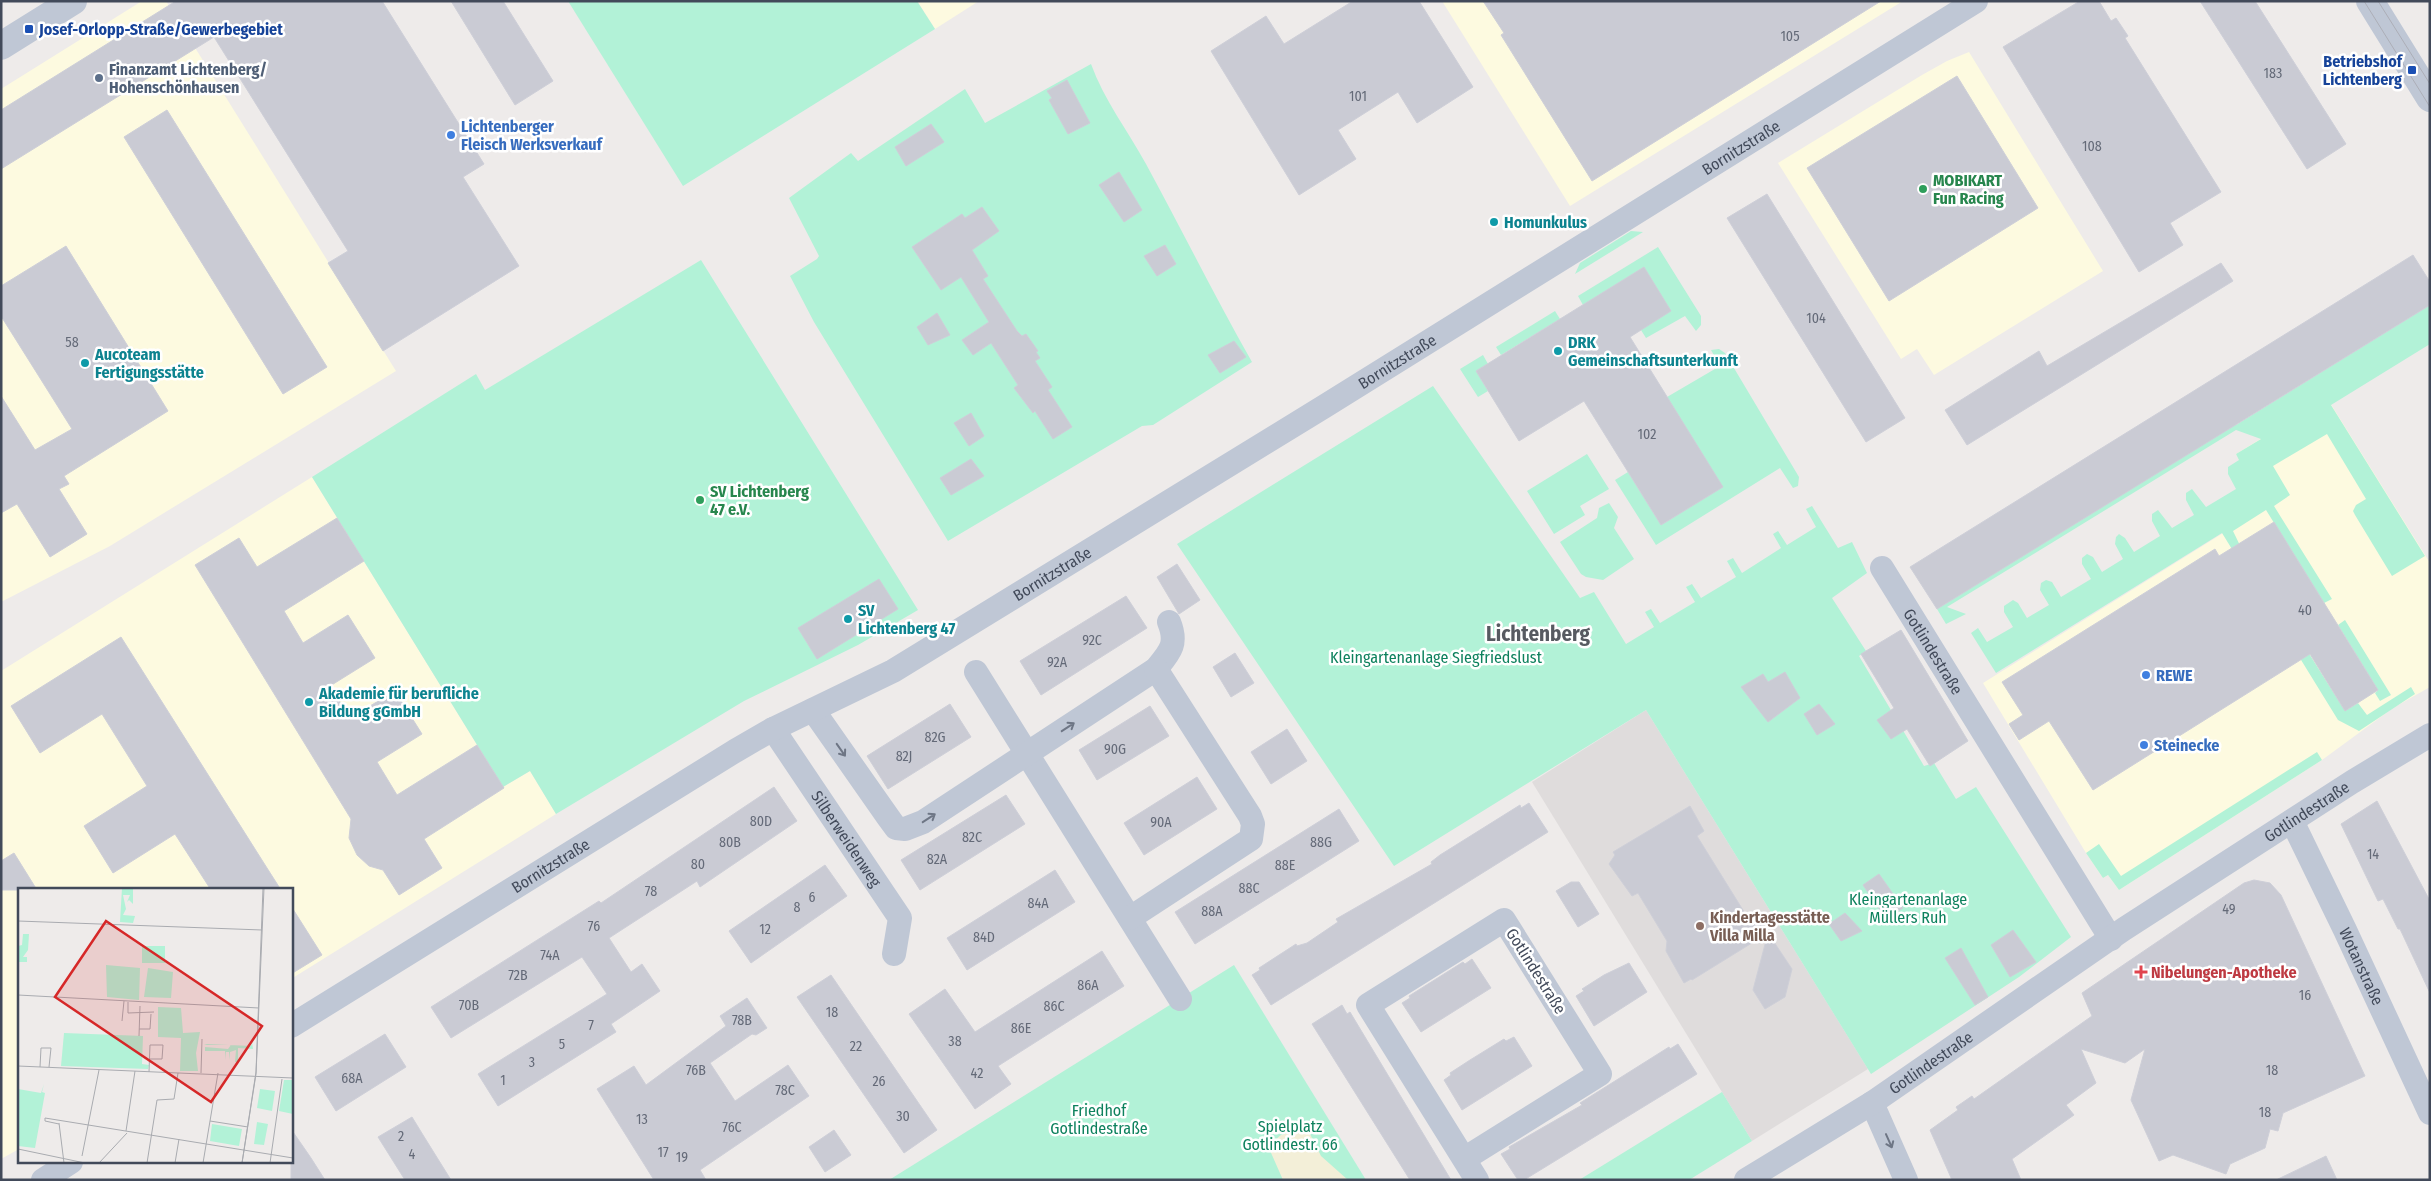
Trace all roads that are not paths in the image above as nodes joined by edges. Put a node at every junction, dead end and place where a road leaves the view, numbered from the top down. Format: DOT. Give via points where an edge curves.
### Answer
graph roads {
  1 [pos="73,1"];
  2 [pos="1976,1"];
  3 [pos="2370,1"];
  4 [pos="1,46"];
  5 [pos="2430,98"];
  6 [pos="1882,568"];
  7 [pos="1169,622"];
  8 [pos="1156,669"];
  9 [pos="976,672"];
  10 [pos="813,710"];
  11 [pos="773,729"];
  12 [pos="2430,735"];
  13 [pos="1027,754"];
  14 [pos="2292,821"];
  15 [pos="1130,918"];
  16 [pos="2111,938"];
  17 [pos="894,954"];
  18 [pos="1180,998"];
  19 [pos="292,1025"];
  20 [pos="1872,1103"];
  21 [pos="2430,1114"];
  22 [pos="1464,1159"];
  23 [pos="68,1164"];
  24 [pos="43,1180"];
  25 [pos="1477,1180"];
  26 [pos="1746,1180"];
  27 [pos="1906,1180"];
  1 -- 4 [label="street"];
  2 -- 10 [label="street, Bornitzstraße" via="972,623 886,675"];
  3 -- 5 [label="street"];
  6 -- 16 [label="street, Gotlindestraße"];
  7 -- 8 [label="street" via="1174,635 1172,647"];
  13 -- 8 [label="street, one-way"];
  8 -- 15 [label="street" via="1250,816 1252,838"];
  9 -- 13 [label="street"];
  10 -- 11 [label="street, Bornitzstraße"];
  10 -- 13 [label="street, one-way" via="896,828 905,830"];
  11 -- 17 [label="street, Silberweidenweg" via="900,918"];
  11 -- 19 [label="street, Bornitzstraße"];
  12 -- 14 [label="street, Gotlindestraße"];
  13 -- 15 [label="street"];
  14 -- 16 [label="street, Gotlindestraße"];
  14 -- 21 [label="street, Wotanstraße"];
  15 -- 18 [label="street"];
  16 -- 20 [label="street, Gotlindestraße"];
  20 -- 26 [label="street, Gotlindestraße"];
  20 -- 27 [label="street, one-way"];
  22 -- 22 [label="street, Gotlindestraße" via="1600,1074 1504,920 1368,1005"];
  22 -- 25 [label="street, Gotlindestraße"];
  23 -- 24 [label="street"];
}
